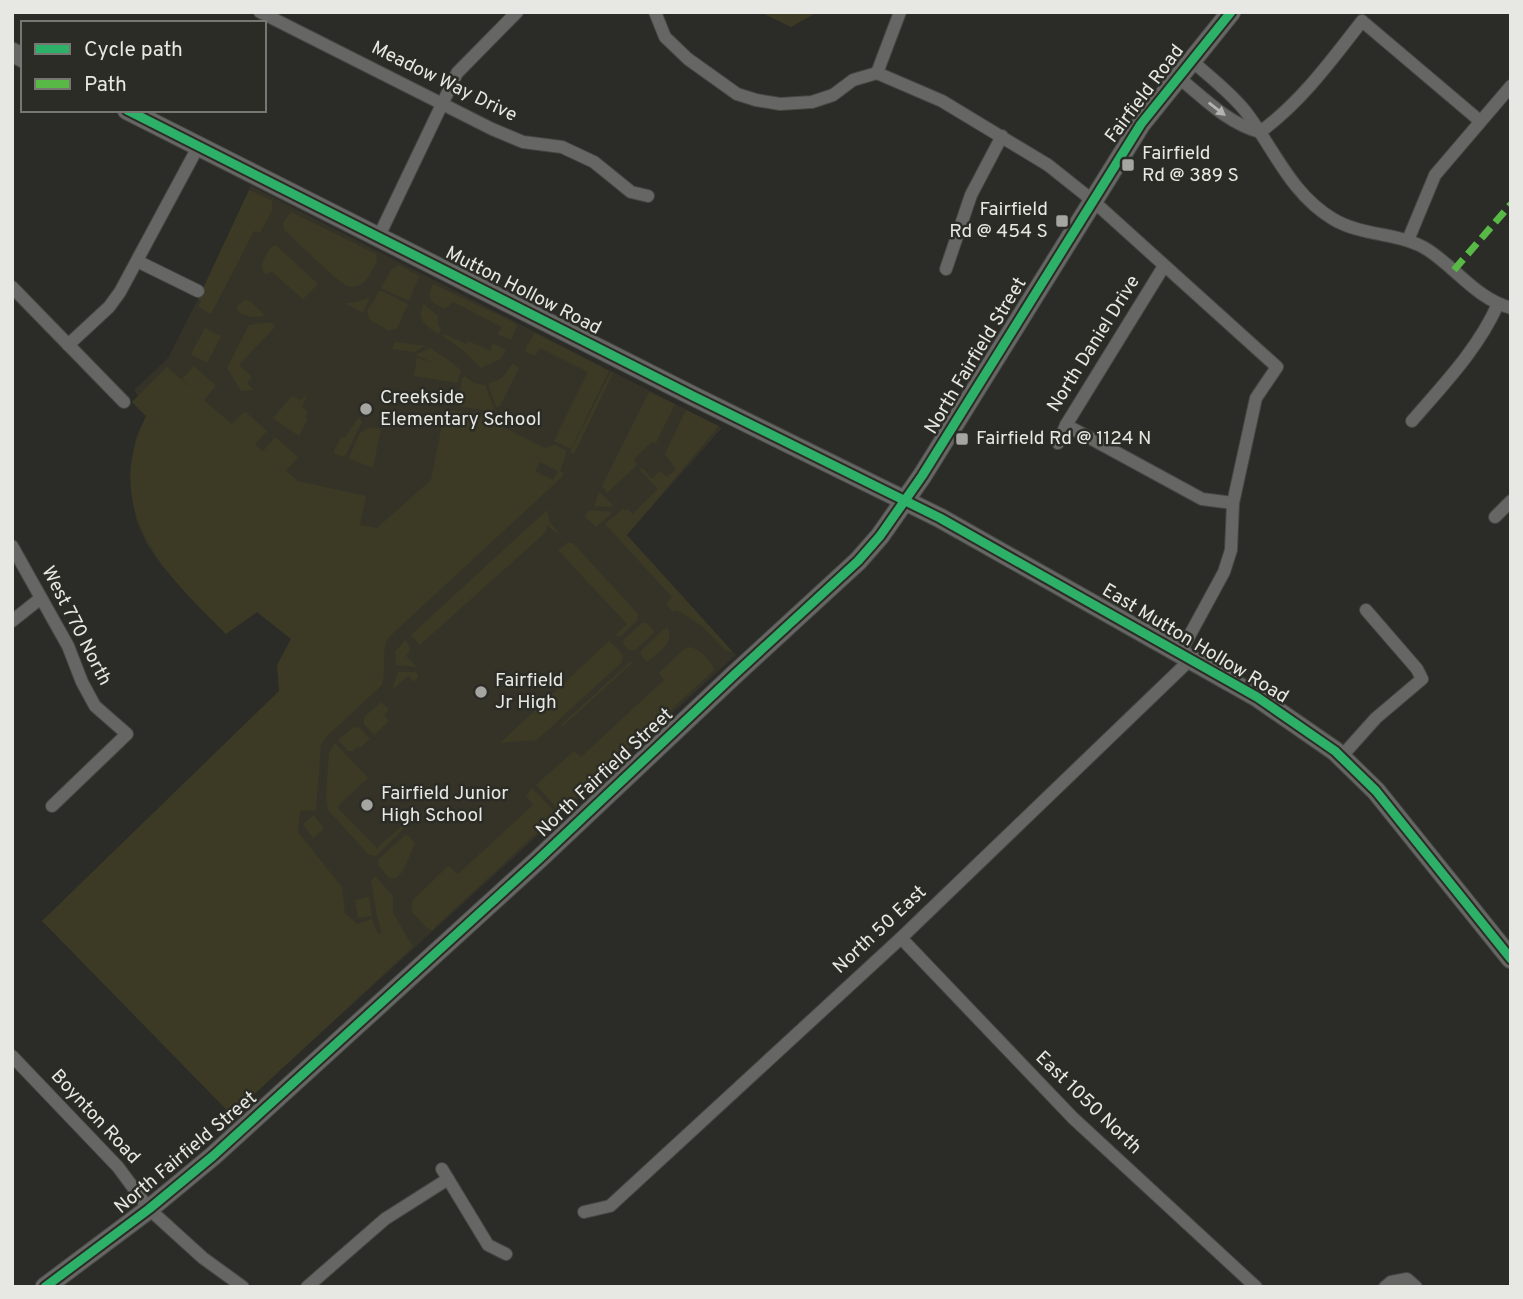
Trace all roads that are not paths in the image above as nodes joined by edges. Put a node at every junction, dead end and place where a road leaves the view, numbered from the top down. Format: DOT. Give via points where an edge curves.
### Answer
graph roads {
  1 [pos="260,12"];
  2 [pos="517,12"];
  3 [pos="655,12"];
  4 [pos="900,12"];
  5 [pos="1231,12"];
  6 [pos="1192,61"];
  7 [pos="877,72"];
  8 [pos="1178,77"];
  9 [pos="1511,86"];
  10 [pos="442,104"];
  11 [pos="131,112"];
  12 [pos="1480,121"];
  13 [pos="1260,132"];
  14 [pos="1002,136"];
  15 [pos="198,147"];
  16 [pos="648,196"];
  17 [pos="1092,200"];
  18 [pos="378,238"];
  19 [pos="1408,240"];
  20 [pos="137,261"];
  21 [pos="1164,267"];
  22 [pos="946,270"];
  23 [pos="12,287"];
  24 [pos="198,291"];
  25 [pos="1504,306"];
  26 [pos="68,345"];
  27 [pos="124,402"];
  28 [pos="1412,421"];
  29 [pos="1066,425"];
  30 [pos="1058,443"];
  31 [pos="906,500"];
  32 [pos="1511,501"];
  33 [pos="1233,503"];
  34 [pos="1495,517"];
  35 [pos="12,546"];
  36 [pos="41,598"];
  37 [pos="1366,610"];
  38 [pos="12,621"];
  39 [pos="1185,656"];
  40 [pos="1342,757"];
  41 [pos="52,806"];
  42 [pos="901,939"];
  43 [pos="1511,960"];
  44 [pos="12,1056"];
  45 [pos="149,1209"];
  46 [pos="584,1212"];
  47 [pos="506,1254"];
  48 [pos="45,1287"];
  49 [pos="243,1287"];
  50 [pos="307,1287"];
  51 [pos="1256,1287"];
  52 [pos="1385,1287"];
  53 [pos="1416,1287"];
  1 -- 10 [label="street, Meadow Way Drive"];
  2 -- 10 [label="street" via="457,73"];
  3 -- 7 [label="street" via="665,37 688,60 737,94 756,100 812,102"];
  4 -- 7 [label="street"];
  5 -- 6 [label="street, Fairfield Road"];
  6 -- 8 [label="street, Fairfield Road"];
  6 -- 13 [label="street" via="1232,96"];
  7 -- 14 [label="street" via="942,101"];
  8 -- 13 [label="street, one-way" via="1241,127"];
  8 -- 17 [label="street, Fairfield Road" via="1140,124"];
  9 -- 12 [label="street"];
  10 -- 16 [label="street, Meadow Way Drive" via="523,142 562,147 594,162 631,192"];
  10 -- 18 [label="street"];
  11 -- 15 [label="street, Mutton Hollow Road"];
  12 -- 13 [label="street" via="1362,21 1301,97"];
  12 -- 19 [label="street" via="1435,175"];
  13 -- 19 [label="street" via="1296,187 1334,220 1364,232"];
  14 -- 17 [label="street"];
  14 -- 22 [label="street" via="971,195"];
  15 -- 18 [label="street, Mutton Hollow Road"];
  15 -- 20 [label="street"];
  17 -- 21 [label="street"];
  17 -- 31 [label="street, North Fairfield Street"];
  18 -- 31 [label="street, Mutton Hollow Road"];
  19 -- 25 [label="street"];
  20 -- 24 [label="street"];
  20 -- 26 [label="street" via="109,307"];
  21 -- 29 [label="street, North Daniel Drive"];
  21 -- 33 [label="street, North 50 East" via="1277,368 1256,398"];
  23 -- 26 [label="street"];
  25 -- 28 [label="street"];
  26 -- 27 [label="street"];
  29 -- 30 [label="street, North Daniel Drive"];
  29 -- 33 [label="street" via="1202,499"];
  31 -- 39 [label="street, East Mutton Hollow Road"];
  31 -- 45 [label="street, North Fairfield Street" via="833,586 341,1040"];
  32 -- 34 [label="street"];
  33 -- 39 [label="street, North 50 East" via="1231,550"];
  35 -- 36 [label="street, West 770 North"];
  36 -- 38 [label="street"];
  36 -- 41 [label="street, West 770 North" via="95,706 127,734"];
  37 -- 40 [label="street" via="1422,679 1376,718"];
  39 -- 40 [label="street, East Mutton Hollow Road" via="1257,697"];
  39 -- 42 [label="street, North 50 East"];
  40 -- 43 [label="street, East Mutton Hollow Road" via="1376,790"];
  42 -- 46 [label="street, North 50 East" via="610,1206"];
  42 -- 51 [label="street, East 1050 North" via="1073,1118"];
  44 -- 45 [label="street, Boynton Road" via="118,1167"];
  45 -- 48 [label="street, North Fairfield Street"];
  45 -- 49 [label="street, Boynton Road"];
  47 -- 50 [label="street" via="488,1245 445,1174"];
  52 -- 53 [label="street" via="1407,1279"];
}
